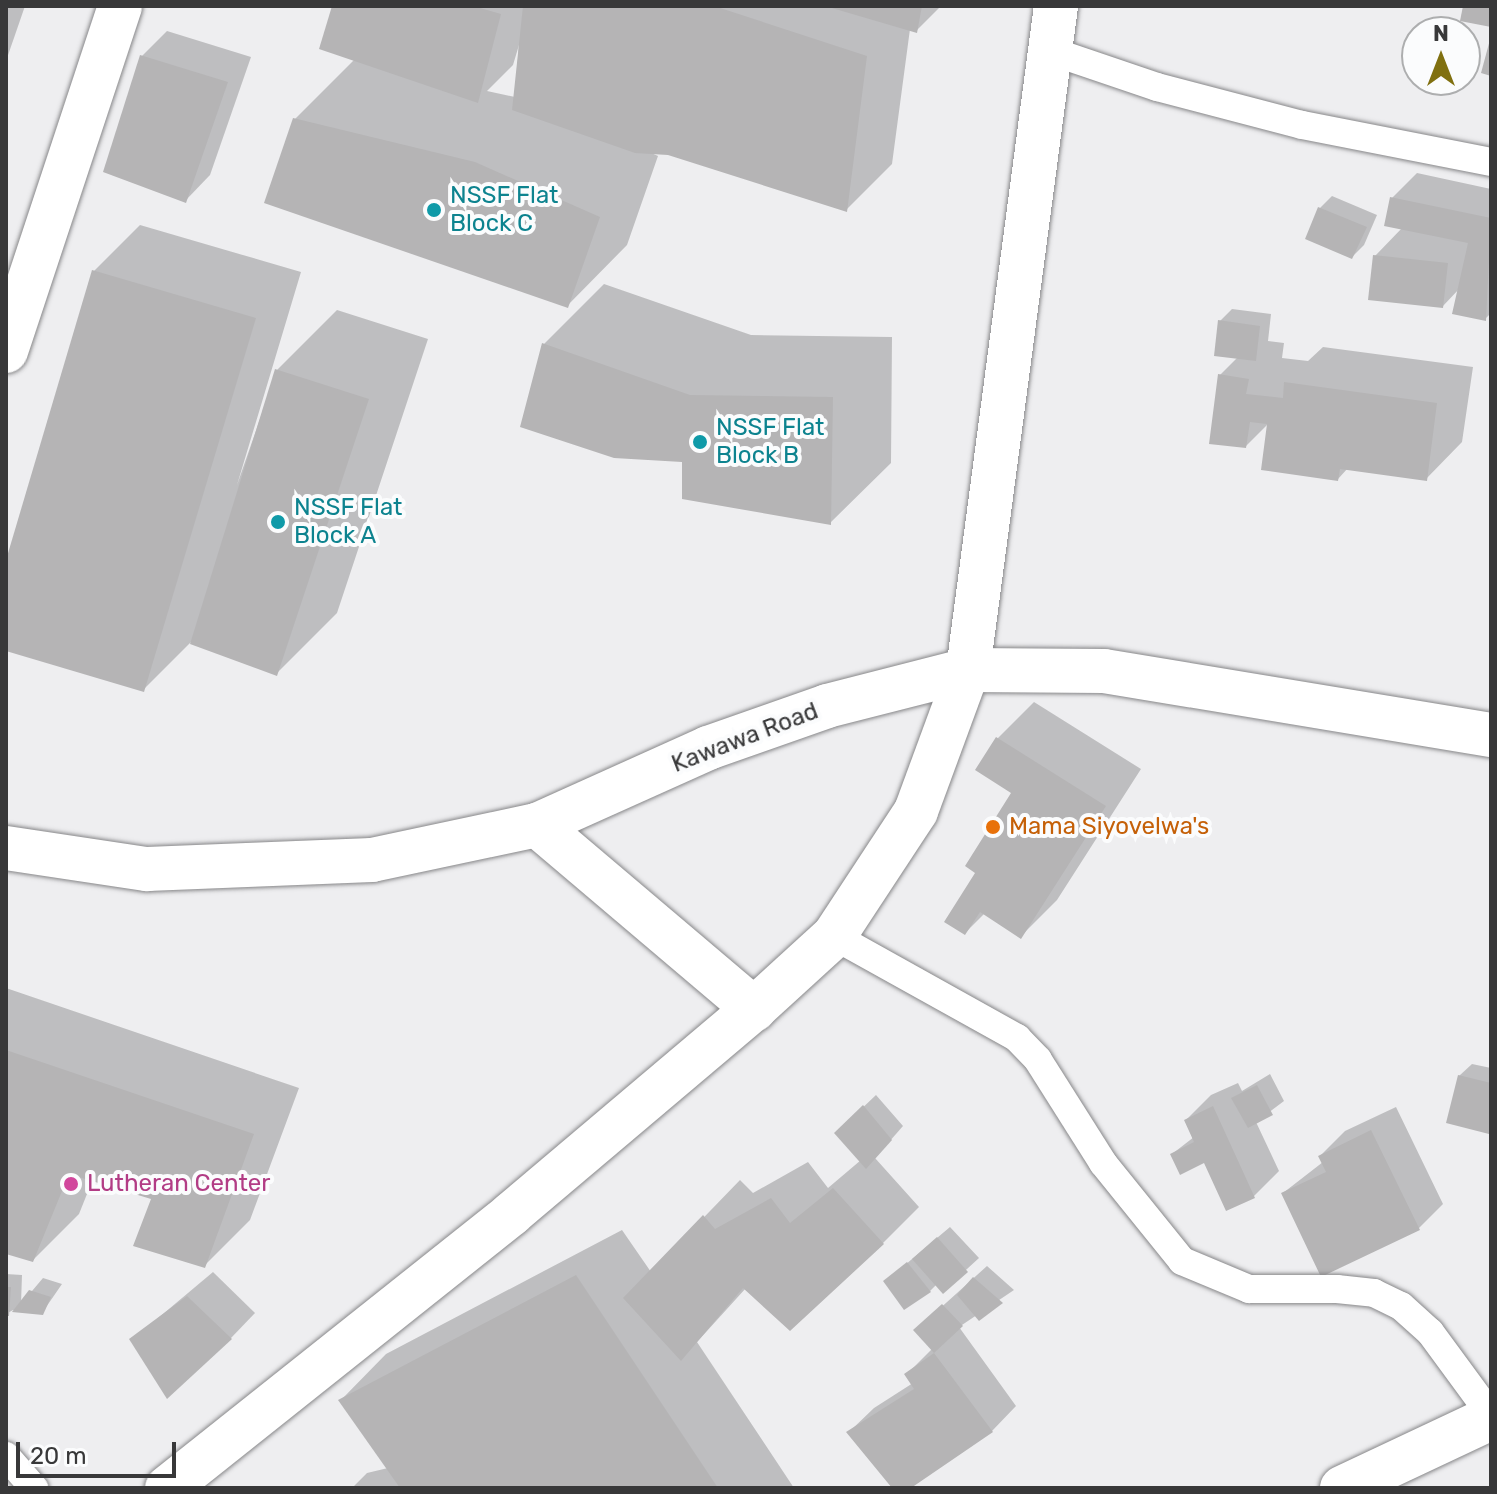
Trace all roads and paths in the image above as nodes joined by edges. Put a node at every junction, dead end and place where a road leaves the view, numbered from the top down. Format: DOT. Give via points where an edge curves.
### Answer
graph roads {
  1 [pos="120,6"];
  2 [pos="1056,6"];
  3 [pos="1051,51"];
  4 [pos="1491,162"];
  5 [pos="6,351"];
  6 [pos="968,670"];
  7 [pos="1491,735"];
  8 [pos="537,825"];
  9 [pos="6,848"];
  10 [pos="834,936"];
  11 [pos="754,1009"];
  12 [pos="1491,1416"];
  13 [pos="6,1456"];
  14 [pos="34,1488"];
  15 [pos="167,1488"];
  16 [pos="1342,1488"];
  1 -- 5 [label="street"];
  2 -- 3 [label="street"];
  3 -- 4 [label="lane" via="1157,87 1302,125"];
  3 -- 6 [label="street"];
  6 -- 7 [label="street, Kawawa Road" via="1104,671"];
  6 -- 8 [label="street, Kawawa Road" via="827,706 738,738"];
  6 -- 10 [label="street" via="916,811"];
  8 -- 9 [label="street, Kawawa Road" via="372,860 147,869"];
  8 -- 11 [label="street"];
  10 -- 11 [label="street"];
  10 -- 12 [label="lane" via="1017,1038 1038,1060 1103,1163 1182,1261 1249,1289 1374,1293 1401,1306 1430,1332"];
  11 -- 15 [label="street" via="511,1214"];
  12 -- 16 [label="street"];
  13 -- 14 [label="lane"];
}
